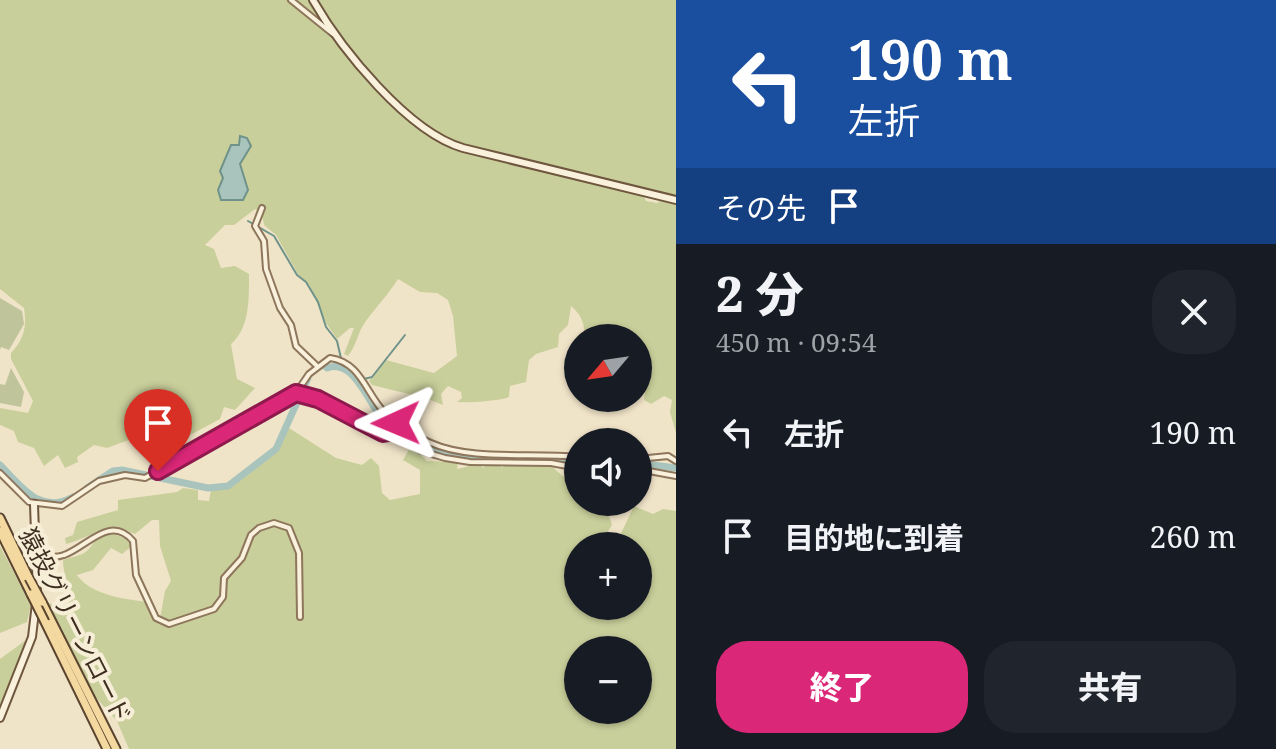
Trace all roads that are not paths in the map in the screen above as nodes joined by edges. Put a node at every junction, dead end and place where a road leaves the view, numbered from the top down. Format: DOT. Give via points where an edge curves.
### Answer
graph roads {
  1 [pos="291,0"];
  2 [pos="313,0"];
  3 [pos="338,38"];
  4 [pos="676,200"];
  5 [pos="262,208"];
  6 [pos="317,366"];
  7 [pos="299,394"];
  8 [pos="396,424"];
  9 [pos="390,432"];
  10 [pos="564,456"];
  11 [pos="652,458"];
  12 [pos="676,461"];
  13 [pos="564,466"];
  14 [pos="652,472"];
  15 [pos="0,473"];
  16 [pos="676,476"];
  17 [pos="34,504"];
  18 [pos="0,518"];
  19 [pos="0,531"];
  20 [pos="38,556"];
  21 [pos="300,617"];
  22 [pos="0,718"];
  23 [pos="107,749"];
  24 [pos="116,749"];
  1 -- 3 [label="street"];
  2 -- 3 [label="street"];
  3 -- 4 [label="street" via="394,101 450,145"];
  5 -- 6 [label="street" via="255,225 264,241 266,269 296,346"];
  6 -- 7 [label="street"];
  6 -- 8 [label="street" via="330,358 348,364"];
  7 -- 9 [label="street"];
  7 -- 17 [label="street" via="145,478 111,477 62,506"];
  8 -- 9 [label="street"];
  8 -- 10 [label="street" via="448,449"];
  9 -- 13 [label="street" via="421,451 460,461"];
  11 -- 12 [label="street"];
  14 -- 16 [label="street"];
  15 -- 17 [label="street"];
  17 -- 20 [label="street"];
  18 -- 24 [label="main road, 猿投グリーンロード, bridge"];
  19 -- 23 [label="main road, 猿投グリーンロード, bridge"];
  20 -- 21 [label="street" via="65,555 105,531 124,533 133,541 136,575 156,618 169,624 214,609 223,597 224,578 242,558 251,535 266,525 280,524 289,528 299,553"];
  20 -- 22 [label="street" via="32,637"];
}
